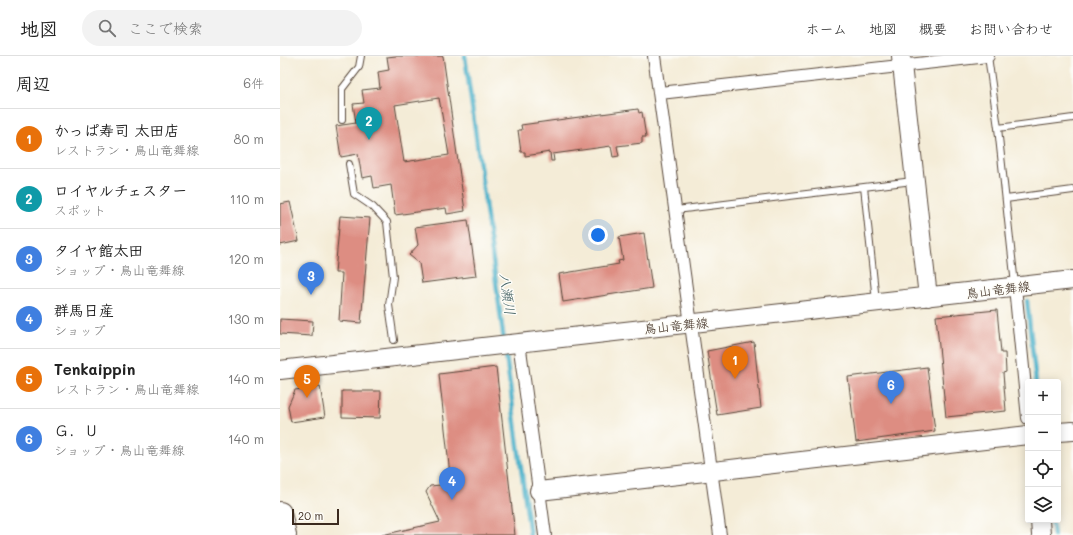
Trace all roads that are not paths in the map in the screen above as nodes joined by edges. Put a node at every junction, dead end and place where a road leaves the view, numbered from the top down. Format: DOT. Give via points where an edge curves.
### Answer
graph roads {
  1 [pos="362,56"];
  2 [pos="654,56"];
  3 [pos="988,56"];
  4 [pos="901,61"];
  5 [pos="660,93"];
  6 [pos="1073,118"];
  7 [pos="342,120"];
  8 [pos="998,128"];
  9 [pos="349,164"];
  10 [pos="914,181"];
  11 [pos="864,187"];
  12 [pos="1073,190"];
  13 [pos="1006,199"];
  14 [pos="676,210"];
  15 [pos="1073,280"];
  16 [pos="1015,287"];
  17 [pos="928,297"];
  18 [pos="877,303"];
  19 [pos="692,323"];
  20 [pos="394,340"];
  21 [pos="517,343"];
  22 [pos="280,370"];
  23 [pos="1028,415"];
  24 [pos="1073,431"];
  25 [pos="1061,432"];
  26 [pos="1025,435"];
  27 [pos="711,471"];
  28 [pos="539,492"];
  29 [pos="280,513"];
  30 [pos="1040,523"];
  31 [pos="285,535"];
  32 [pos="545,535"];
  33 [pos="720,535"];
  34 [pos="1041,535"];
  1 -- 7 [label="lane" via="359,67 342,89"];
  2 -- 5 [label="street"];
  3 -- 4 [label="street"];
  3 -- 8 [label="lane"];
  4 -- 5 [label="street"];
  4 -- 10 [label="main road"];
  5 -- 14 [label="street"];
  6 -- 8 [label="lane"];
  8 -- 13 [label="lane"];
  9 -- 20 [label="lane" via="354,194 373,207 387,222 393,278 389,304"];
  10 -- 11 [label="lane"];
  10 -- 17 [label="main road"];
  11 -- 14 [label="lane"];
  11 -- 18 [label="lane"];
  12 -- 13 [label="lane"];
  13 -- 16 [label="lane"];
  14 -- 19 [label="street"];
  15 -- 16 [label="main road, 鳥山竜舞線"];
  16 -- 17 [label="main road, 鳥山竜舞線"];
  16 -- 23 [label="street"];
  17 -- 18 [label="main road, 鳥山竜舞線"];
  18 -- 19 [label="main road, 鳥山竜舞線"];
  19 -- 21 [label="main road, 鳥山竜舞線"];
  19 -- 27 [label="street"];
  21 -- 22 [label="main road, 鳥山竜舞線"];
  21 -- 28 [label="street"];
  24 -- 25 [label="main road"];
  26 -- 27 [label="main road"];
  27 -- 28 [label="main road"];
  27 -- 33 [label="street"];
  28 -- 32 [label="street"];
  29 -- 31 [label="highway"];
  30 -- 34 [label="main road"];
}
